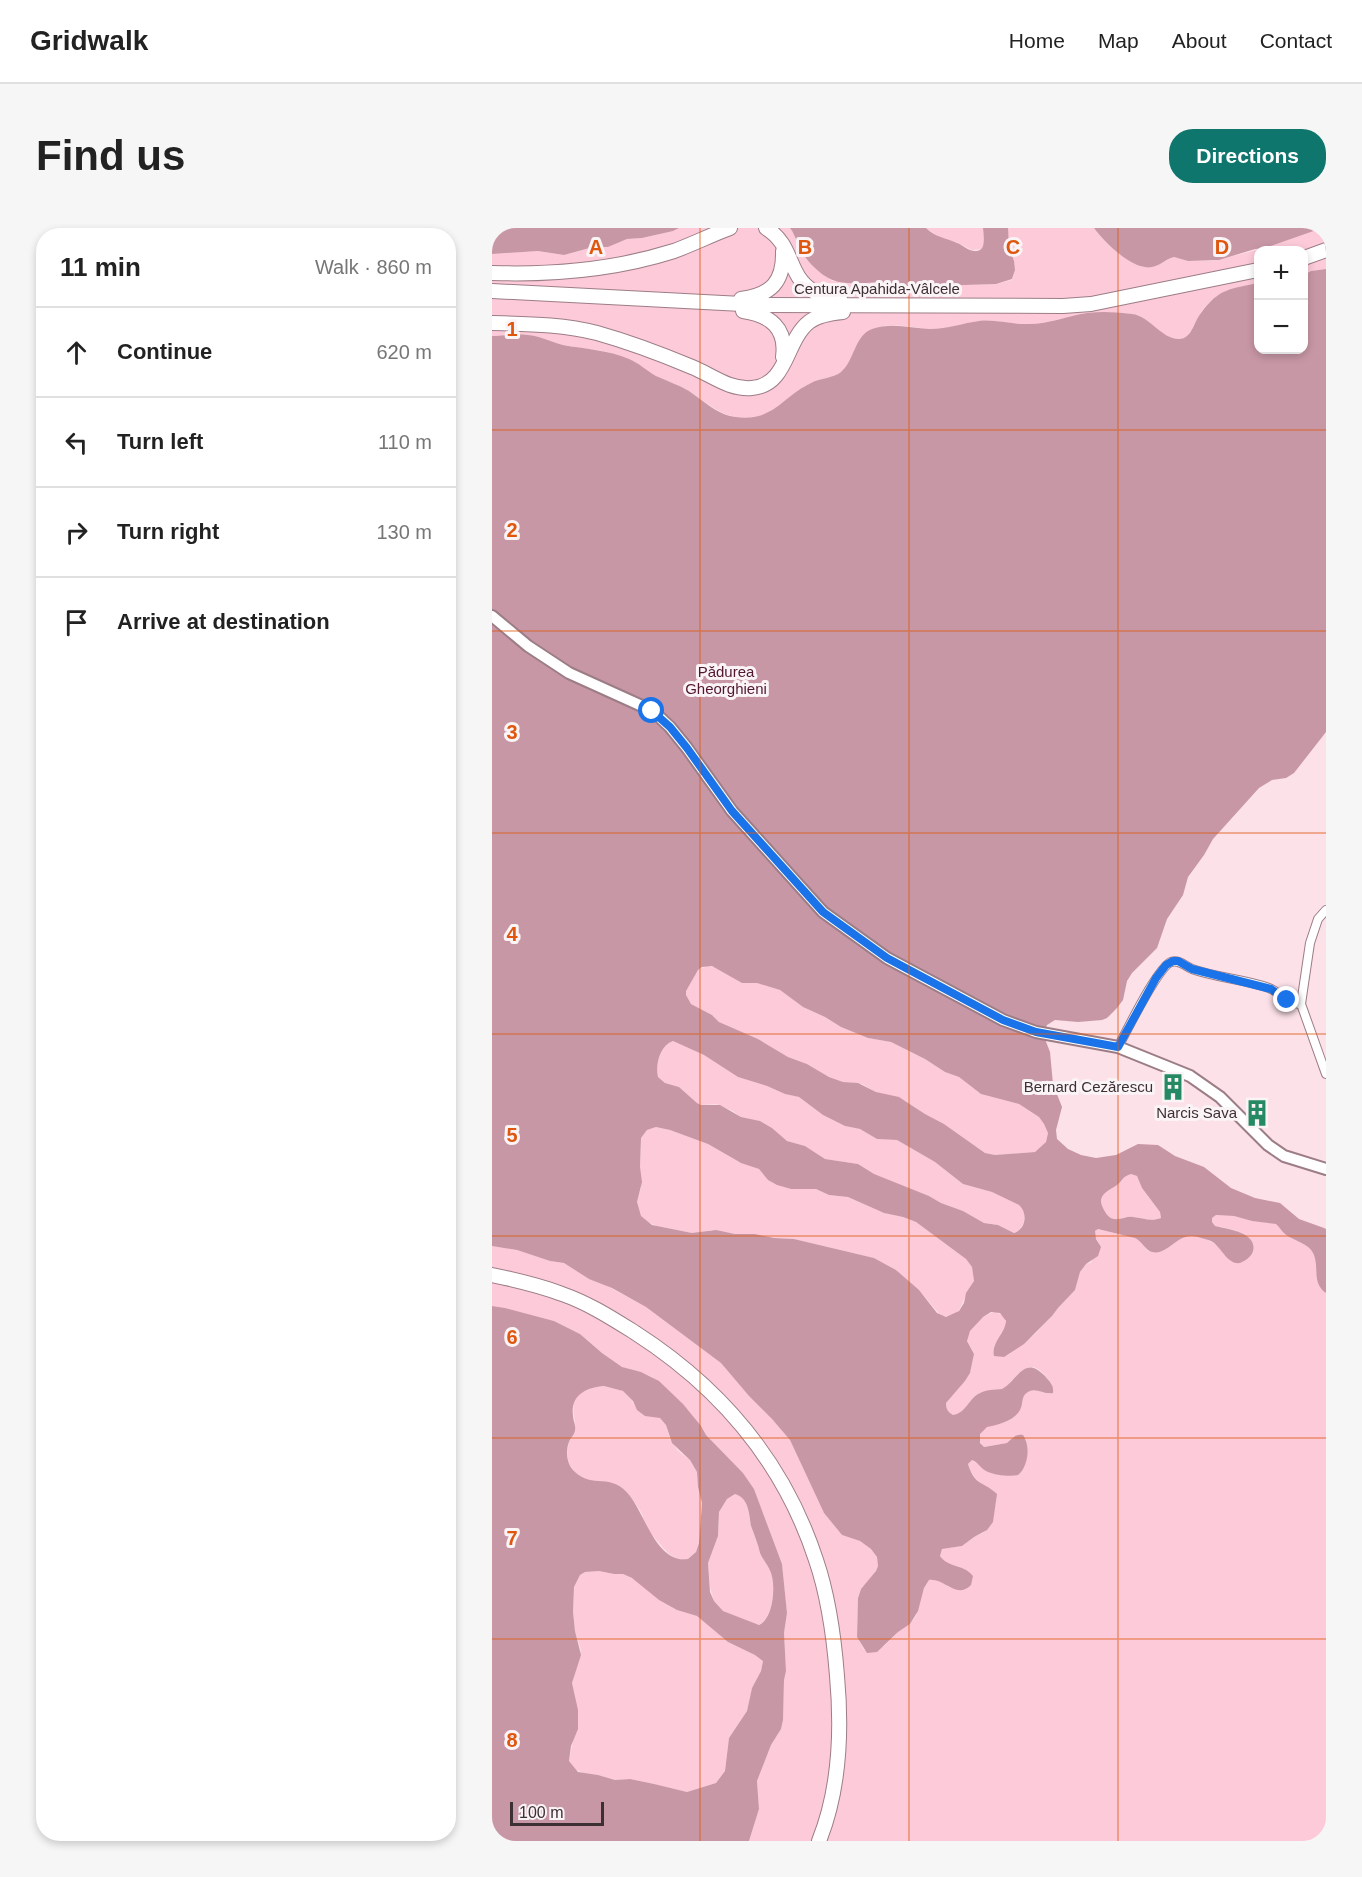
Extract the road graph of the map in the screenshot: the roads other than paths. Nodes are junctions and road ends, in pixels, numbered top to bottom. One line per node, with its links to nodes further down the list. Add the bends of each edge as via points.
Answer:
1 (730, 228): 7 (highway, via 675,250 619,266 558,273)
2 (766, 228): 3 (highway)
3 (782, 241): 9 (highway, via 782,272 762,294 742,299); 10 (highway, via 798,277 820,295)
4 (1326, 250): 5 (highway)
5 (1308, 257)
6 (1254, 271): 10 (highway, Centura Apahida-Vâlcele, via 1091,304)
7 (492, 273)
8 (492, 291): 9 (highway, Centura Apahida-Vâlcele)
9 (634, 298): 10 (highway, Centura Apahida-Vâlcele, via 761,305); 12 (highway, via 651,303 730,308 766,318 776,325 783,338)
10 (926, 305): 12 (highway, via 832,313 811,320 791,345)
11 (492, 322): 12 (highway, via 595,333 662,355 736,387 769,384)
12 (781, 371)
13 (492, 616): 16 (main road, via 528,646 569,672 652,711 687,748 732,811 823,912 887,958 1003,1020 1036,1032)
14 (1326, 910): 15 (street, via 1318,919 1310,943)
15 (1301, 1004): 16 (street, via 1296,1005 1271,989 1173,961 1156,978); 17 (street)
16 (1118, 1047): 18 (main road, via 1190,1076 1220,1097 1284,1156)
17 (1326, 1074)
18 (1326, 1169)
19 (492, 1275): 20 (highway, via 562,1293 599,1310 662,1350 707,1388 745,1428 781,1481 816,1560 835,1644 838,1755 834,1791)
20 (819, 1841)

